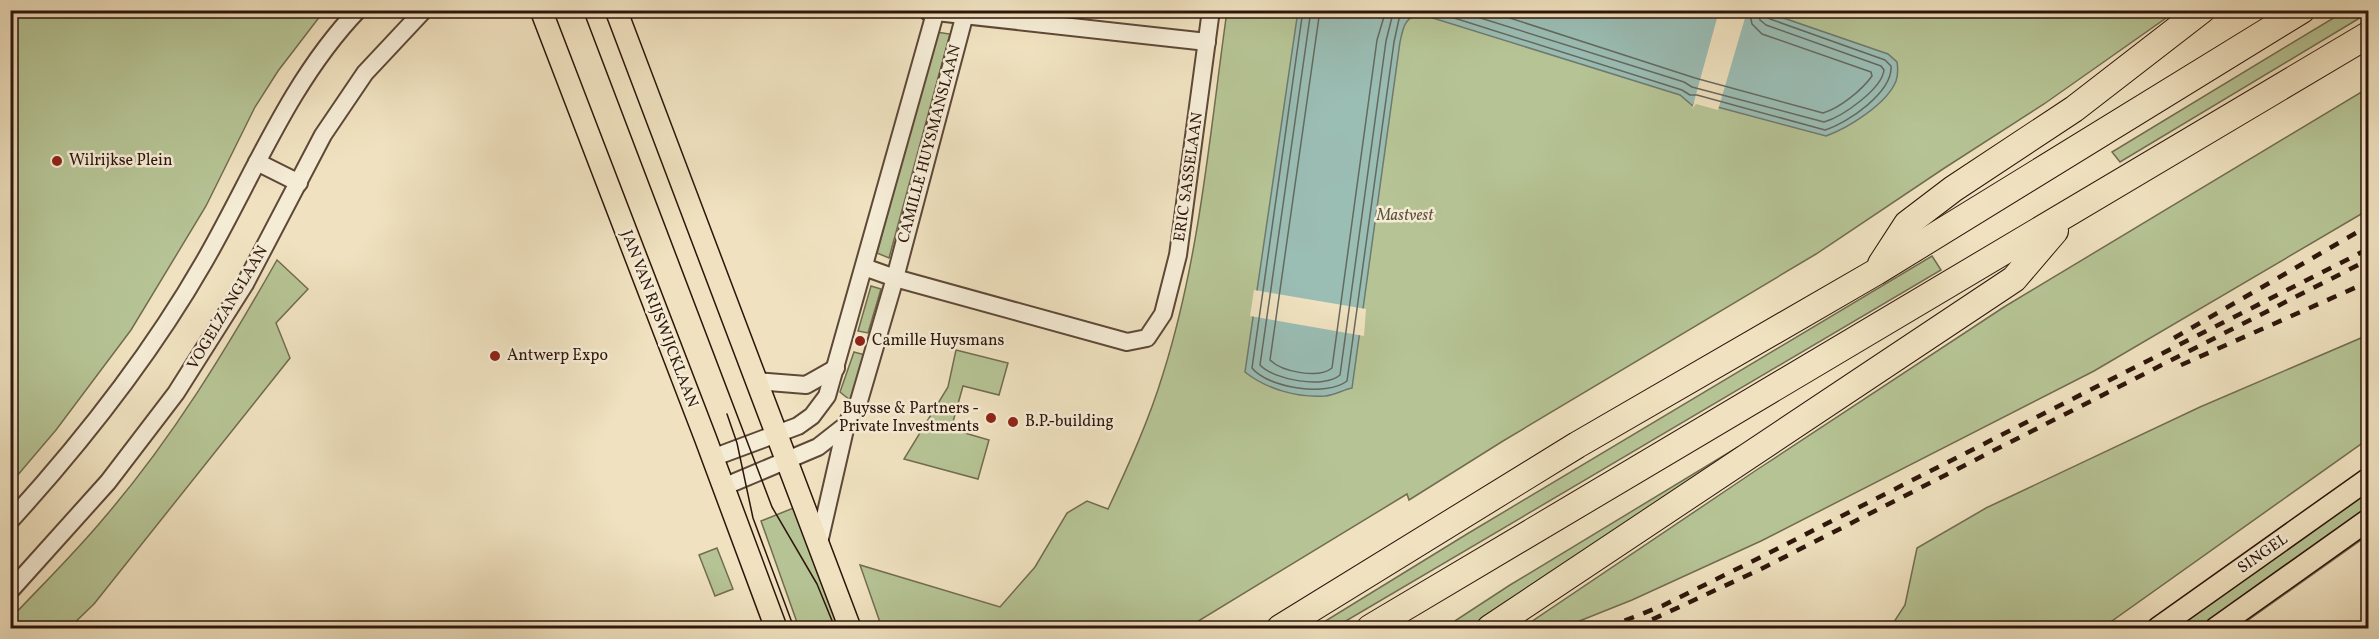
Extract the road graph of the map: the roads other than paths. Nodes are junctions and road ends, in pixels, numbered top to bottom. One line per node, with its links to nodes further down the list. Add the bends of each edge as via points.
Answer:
1 (358, 10): 12 (street, via 311,69)
2 (424, 10): 13 (street, VOGELZANGLAAN, via 382,52 354,89 323,135)
3 (541, 10): 22 (main road, JAN VAN RIJSWIJCKLAAN)
4 (1211, 10): 11 (street, ERIC SASSELAAN)
5 (2202, 10): 16 (highway, via 2074,109 1907,224)
6 (2302, 10): 16 (highway)
7 (932, 11): 8 (street); 15 (street, CAMILLE HUYSMANSLAAN)
8 (965, 13): 11 (street); 17 (street, CAMILLE HUYSMANSLAAN)
9 (622, 15): 19 (main road)
10 (2368, 35): 14 (highway)
11 (1207, 42): 17 (street, ERIC SASSELAAN, via 1178,255 1163,314 1147,338 1127,342)
12 (257, 162): 13 (street); 27 (street, via 204,263 149,350 74,449)
13 (299, 183): 29 (street, VOGELZANGLAAN, via 245,284 176,393 108,482)
14 (2067, 217): 33 (highway); 34 (highway, via 2014,279)
15 (864, 267): 17 (street); 18 (street, CAMILLE HUYSMANSLAAN)
16 (1876, 272): 32 (highway, via 1576,445)
17 (895, 278): 20 (street, CAMILLE HUYSMANSLAAN, via 859,400)
18 (836, 368): 19 (street, via 806,385); 21 (street, CAMILLE HUYSMANSLAAN, via 827,396 812,416)
19 (756, 381): 21 (main road)
20 (846, 425): 23 (street, CAMILLE HUYSMANSLAAN, via 818,447); 28 (street, CAMILLE HUYSMANSLAAN)
21 (776, 435): 22 (street, CAMILLE HUYSMANSLAAN); 23 (main road)
22 (712, 458): 25 (main road, JAN VAN RIJSWIJCKLAAN)
23 (786, 461): 25 (street, CAMILLE HUYSMANSLAAN); 28 (main road)
24 (2368, 479): 35 (main road, SINGEL)
25 (723, 487): 30 (main road, JAN VAN RIJSWIJCKLAAN)
26 (2368, 520): 36 (main road, SINGEL)
27 (10, 521)
28 (818, 547): 31 (main road)
29 (10, 591)
30 (776, 628)
31 (850, 628)
32 (1281, 628)
33 (1370, 628)
34 (1490, 628)
35 (2158, 628)
36 (2216, 628)

